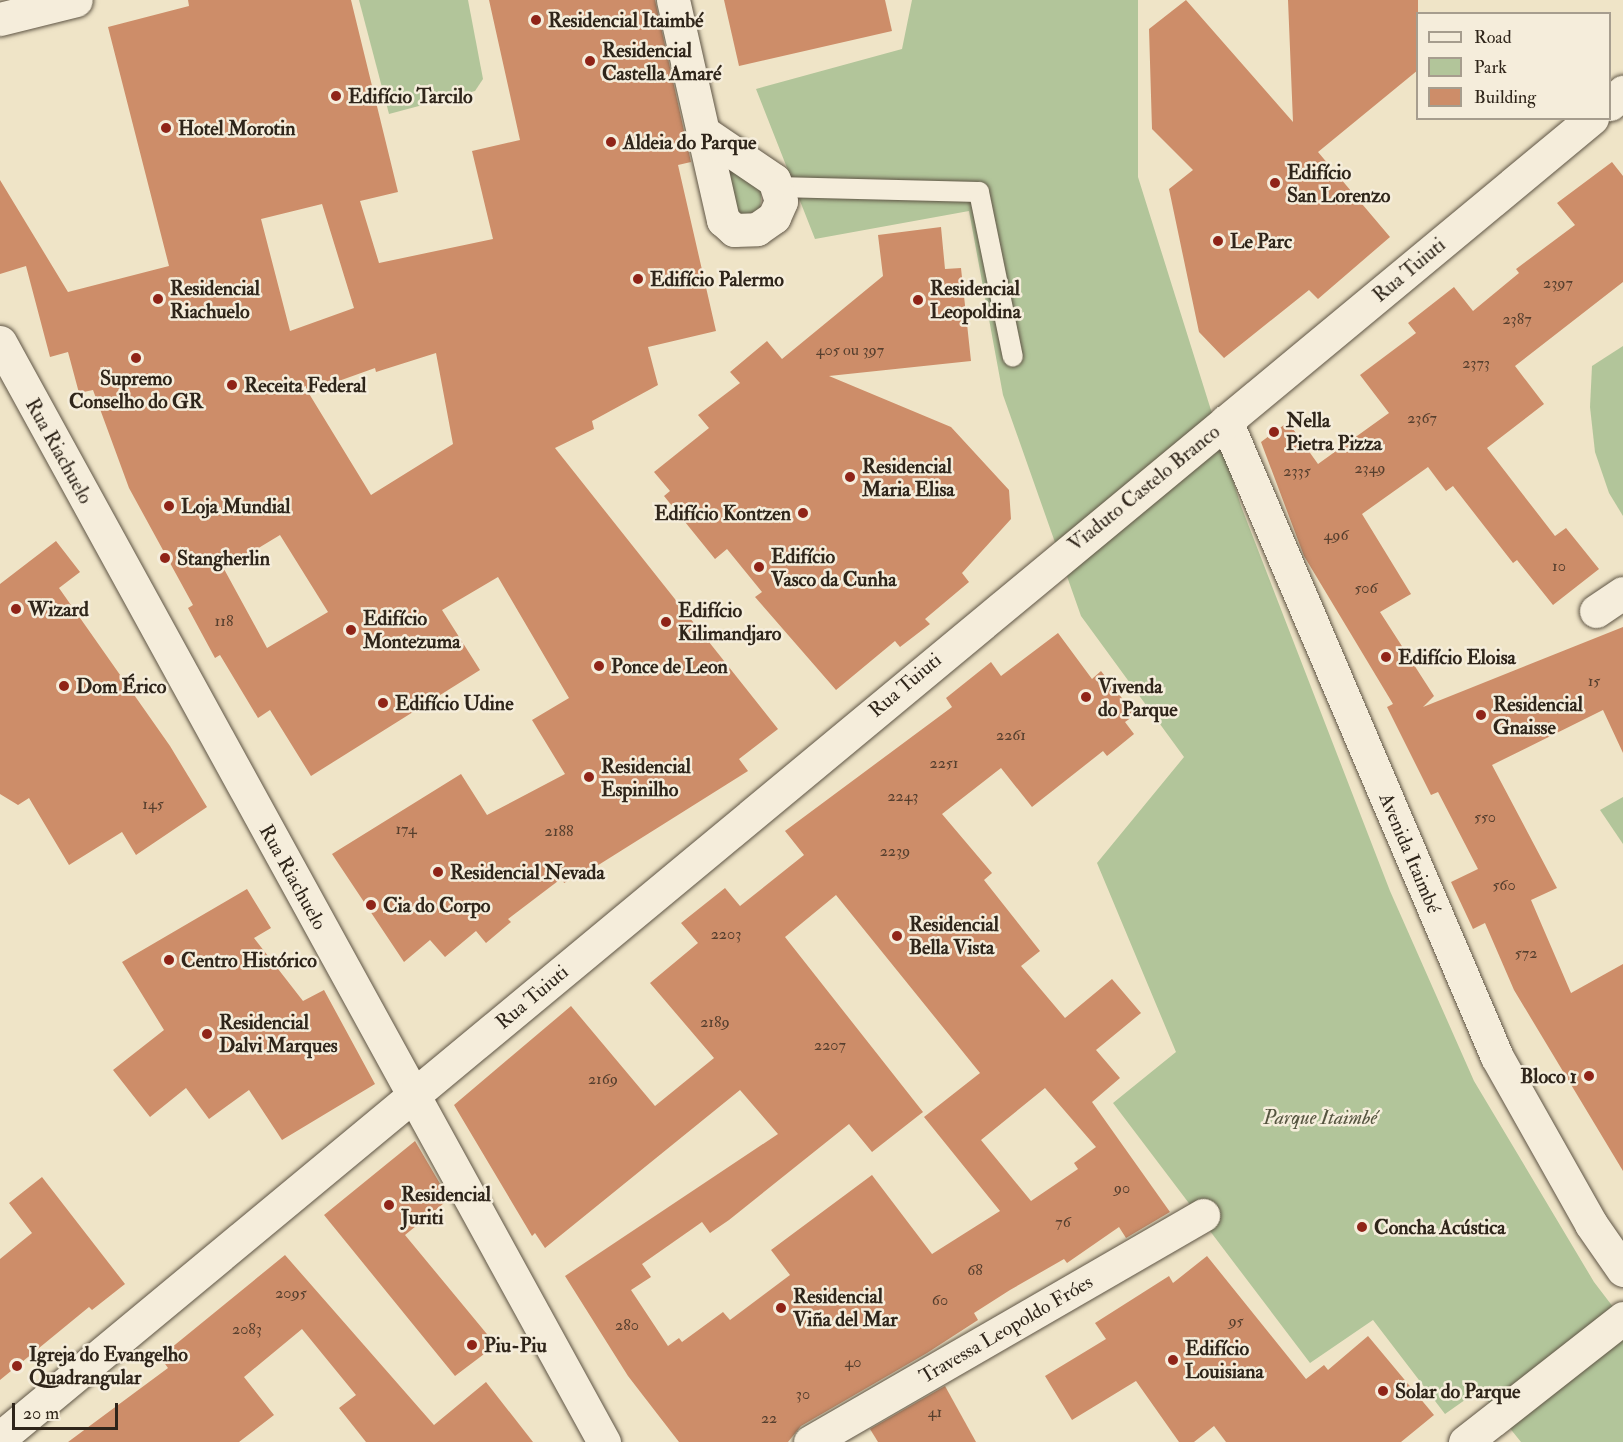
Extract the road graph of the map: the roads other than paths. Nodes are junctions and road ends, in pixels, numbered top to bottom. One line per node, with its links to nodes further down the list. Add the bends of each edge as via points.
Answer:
1 (76, 0): 3 (street)
2 (673, 0): 7 (street)
3 (0, 19)
4 (1623, 93): 5 (street)
5 (1611, 103)
6 (1590, 120): 11 (street, Rua Tuiuti)
7 (703, 132): 8 (street, via 752,161); 8 (street, via 723,220 734,230 757,229 774,217 781,201)
8 (777, 188): 10 (lane, via 978,186)
9 (0, 342): 15 (street, Rua Riachuelo)
10 (1013, 357)
11 (1226, 421): 12 (street, Viaduto Castelo Branco); 17 (street, Avenida Itaimbé, via 1497,1057 1591,1224)
12 (1062, 554): 15 (street, Rua Tuiuti)
13 (1623, 593): 14 (street)
14 (1596, 611)
15 (413, 1095): 19 (street, Rua Tuiuti); 21 (street, Rua Riachuelo)
16 (1203, 1215): 22 (street, Travessa Leopoldo Fróes)
17 (1623, 1270)
18 (1623, 1318): 20 (street)
19 (0, 1438)
20 (1477, 1438)
21 (604, 1442)
22 (810, 1442)

